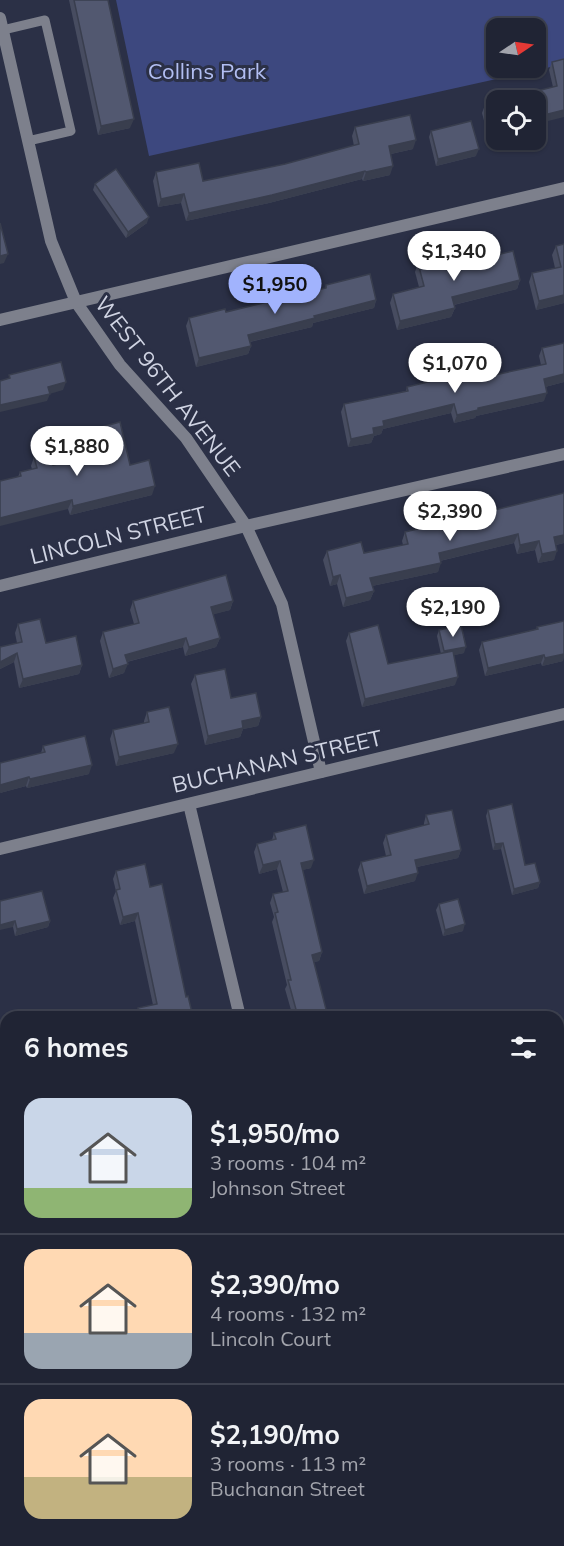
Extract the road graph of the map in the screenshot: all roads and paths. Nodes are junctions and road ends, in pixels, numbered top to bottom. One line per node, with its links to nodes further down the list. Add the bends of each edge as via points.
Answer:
1 (1, 24): 2 (street, WEST 96TH AVENUE); 3 (lane, via 45,20 71,131)
2 (3, 47): 3 (street, WEST 96TH AVENUE)
3 (28, 141): 5 (street, WEST 96TH AVENUE, via 51,241)
4 (564, 188): 5 (street)
5 (76, 302): 6 (street); 8 (street, WEST 96TH AVENUE, via 120,365 186,438)
6 (0, 320)
7 (564, 454): 8 (street, LINCOLN STREET)
8 (246, 526): 9 (street, LINCOLN STREET); 11 (street, WEST 96TH AVENUE, via 282,604)
9 (0, 586)
10 (564, 714): 11 (street, BUCHANAN STREET)
11 (321, 772): 12 (street, BUCHANAN STREET)
12 (189, 804): 13 (street, BUCHANAN STREET); 14 (street)
13 (0, 849)
14 (239, 1011)

